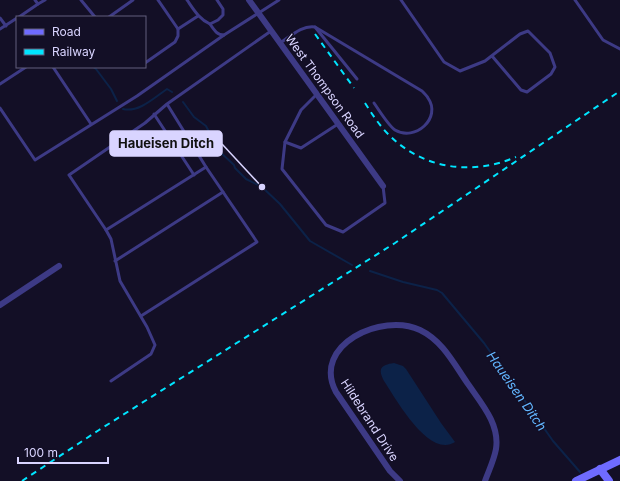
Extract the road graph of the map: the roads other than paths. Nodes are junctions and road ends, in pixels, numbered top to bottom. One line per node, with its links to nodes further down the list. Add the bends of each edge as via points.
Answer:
1 (35, 0): 12 (lane)
2 (45, 0): 12 (lane)
3 (81, 0): 15 (lane)
4 (133, 0): 16 (lane)
5 (158, 0): 24 (lane)
6 (187, 0): 17 (lane)
7 (217, 0): 20 (lane, via 224,15)
8 (249, 0): 13 (street, West Thompson Road)
9 (279, 0): 13 (lane)
10 (401, 0): 29 (lane, via 444,62 460,71)
11 (575, 0): 28 (lane, via 603,40)
12 (38, 4): 14 (lane)
13 (258, 13): 25 (street, West Thompson Road); 26 (lane)
14 (21, 16)
15 (94, 16)
16 (110, 16)
17 (198, 16): 20 (lane); 24 (lane)
18 (0, 18): 21 (lane)
19 (16, 19): 21 (lane)
20 (210, 24): 26 (lane, via 219,35)
21 (6, 26): 23 (lane)
22 (315, 27): 27 (lane, via 308,26); 33 (lane); 36 (lane, via 422,91 429,99 432,109 425,126 409,134 394,129)
23 (0, 29)
24 (178, 29): 30 (lane, via 175,42)
25 (271, 31): 27 (street, West Thompson Road); 37 (lane)
26 (224, 35): 40 (lane, via 138,96)
27 (280, 43): 35 (street, West Thompson Road)
28 (620, 49)
29 (492, 56): 29 (lane, via 520,34 528,31 550,53 555,67 551,74 527,92 521,90)
30 (146, 62)
31 (24, 68): 34 (lane)
32 (53, 68): 40 (lane)
33 (357, 79)
34 (0, 84)
35 (317, 94): 41 (street, West Thompson Road); 42 (lane, via 301,110)
36 (374, 103)
37 (167, 104): 39 (lane); 43 (lane)
38 (0, 108): 40 (lane, via 35,160)
39 (154, 114): 44 (lane); 47 (lane, via 69,175)
40 (91, 124)
41 (338, 124): 42 (lane, via 301,148); 45 (street, West Thompson Road)
42 (285, 142): 45 (lane, via 282,169 326,225 344,232 385,203)
43 (206, 167): 44 (lane); 46 (lane)
44 (194, 175): 47 (lane)
45 (383, 186)
46 (223, 192): 48 (lane); 51 (lane, via 257,242)
47 (106, 230): 48 (lane)
48 (116, 260): 51 (lane, via 120,281)
49 (59, 266): 50 (street)
50 (0, 305)
51 (141, 316): 52 (lane, via 154,345 151,354)
52 (111, 381)
53 (620, 460): 54 (main road)
54 (600, 469): 57 (main road); 58 (main road)
55 (400, 481): 56 (street, Hildebrand Drive, via 390,471 336,392 331,368 335,355 344,344 376,327 394,324 407,325 419,330 445,350 486,411 496,436 496,448)
56 (485, 481)
57 (576, 481)
58 (609, 481)

